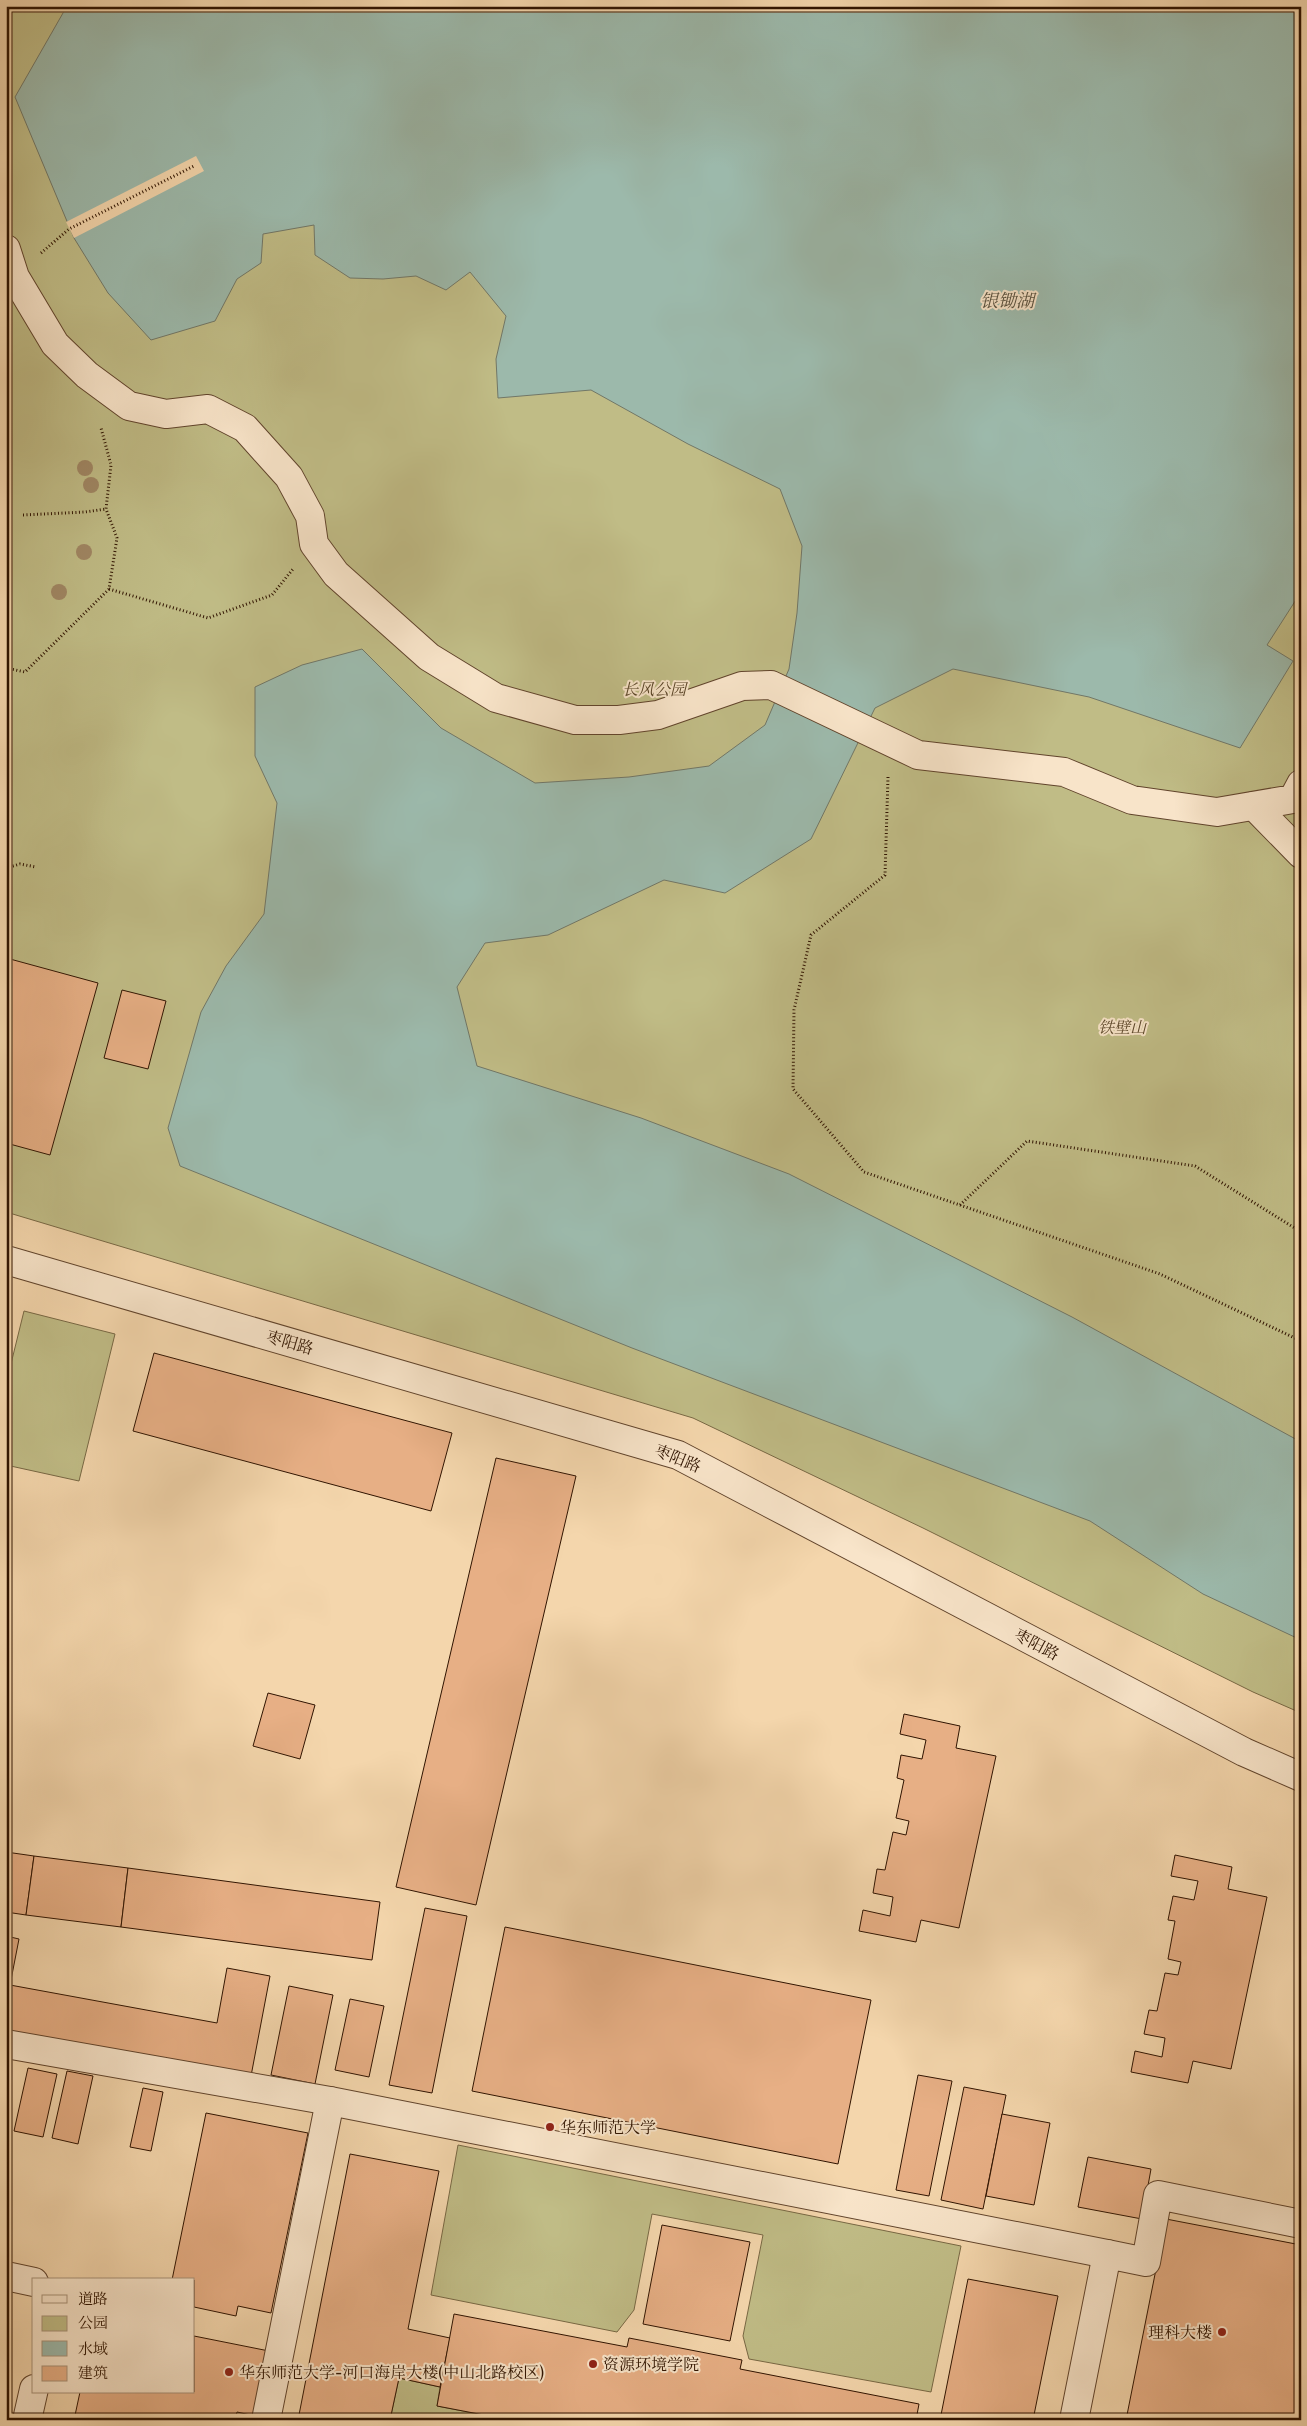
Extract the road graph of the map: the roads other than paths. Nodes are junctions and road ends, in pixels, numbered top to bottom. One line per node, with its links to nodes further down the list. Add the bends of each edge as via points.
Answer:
1 (6, 249): 3 (street, via 15,277 56,344 87,374 129,406 166,414 208,409 245,428 289,477 310,516 314,544 336,574 429,657 496,698 574,720 619,720 658,715 742,686 771,685 918,755 1064,772 1132,800 1216,812)
2 (1301, 784): 3 (street, via 1292,799)
3 (1254, 806): 4 (street)
4 (1301, 854)
5 (6, 1260): 6 (street, 枣阳路, via 678,1455 1244,1752)
6 (1301, 1776)
7 (6, 2044): 8 (street)
8 (330, 2101): 10 (street); 15 (street)
9 (1301, 2224): 10 (street, via 1158,2195 1146,2262)
10 (1107, 2254): 16 (street)
11 (6, 2276): 12 (street)
12 (32, 2282)
13 (33, 2394): 14 (street)
14 (27, 2420)
15 (266, 2420)
16 (1074, 2420)

